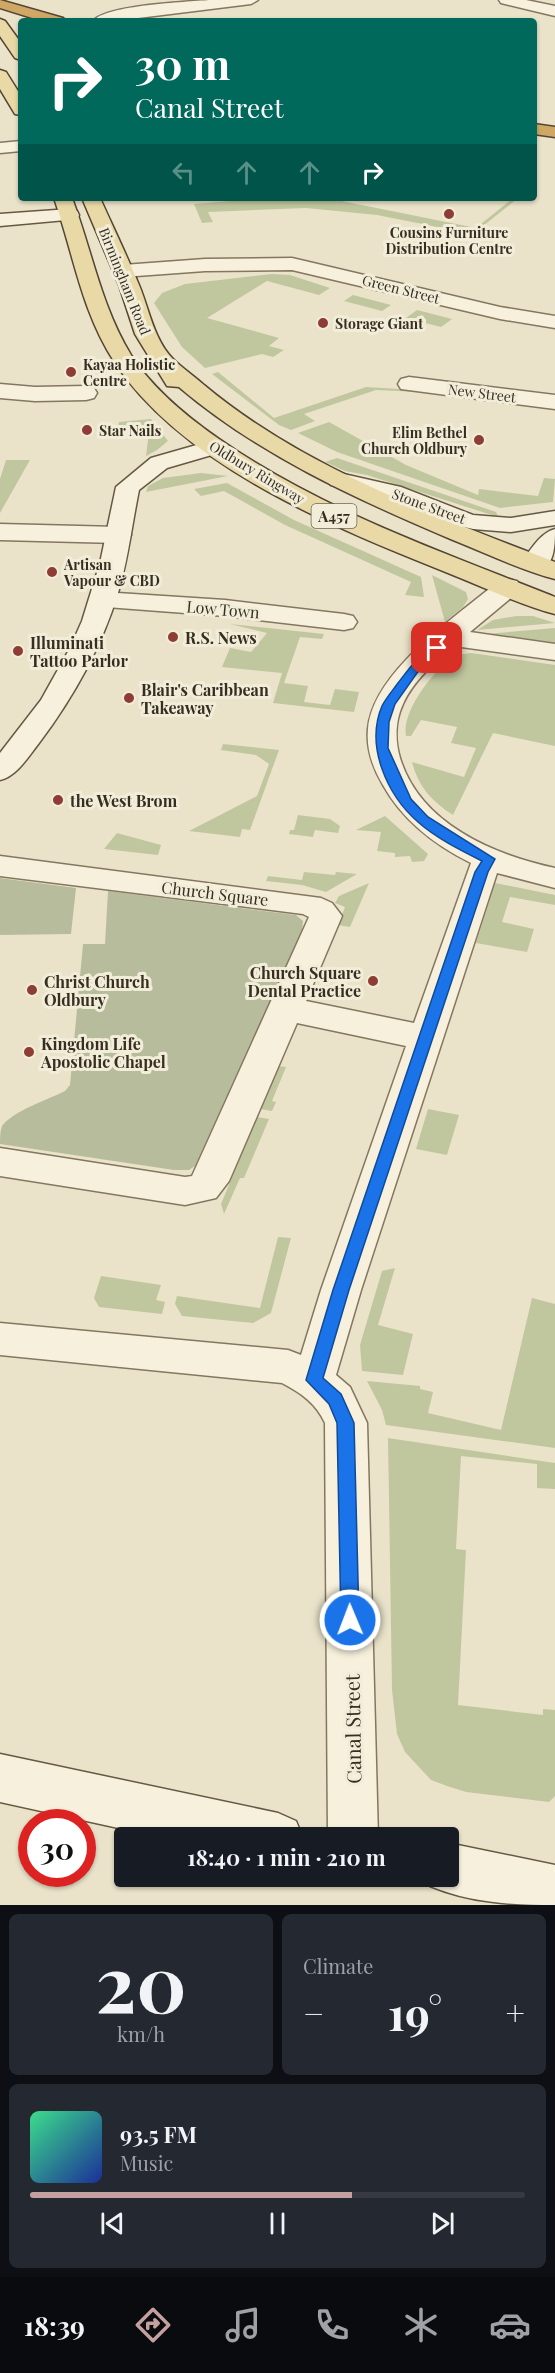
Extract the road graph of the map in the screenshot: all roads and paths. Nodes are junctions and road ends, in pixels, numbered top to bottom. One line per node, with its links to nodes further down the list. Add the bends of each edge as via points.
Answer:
1 (251, 0): 6 (street)
2 (506, 0): 4 (street)
3 (0, 3): 5 (highway)
4 (555, 11)
5 (48, 18)
6 (108, 18)
7 (7, 27): 8 (main road)
8 (18, 49)
9 (18, 61): 10 (main road)
10 (0, 63)
11 (0, 75): 12 (main road)
12 (18, 105)
13 (537, 114): 14 (highway)
14 (555, 117)
15 (537, 129): 16 (highway)
16 (555, 132)
17 (18, 147): 18 (street)
18 (0, 148)
19 (92, 201): 22 (main road, Birmingham Road / A457)
20 (70, 204): 21 (street); 22 (main road); 23 (main road, Birmingham Road / A457)
21 (0, 220)
22 (106, 232): 24 (main road, Birmingham Road / A457)
23 (84, 270): 24 (main road, via 99,282); 27 (main road, Birmingham Road / A457, via 125,363)
24 (120, 280): 25 (street, Green Street, via 247,264 292,264 500,314); 26 (main road, Birmingham Road / A457); 27 (main road, via 105,291)
25 (555, 322)
26 (163, 362): 32 (main road, via 183,389 226,428 229,438); 33 (main road, Oldbury Ringway / A457, via 243,426)
27 (141, 382): 32 (main road, Oldbury Ringway / A457, via 172,415)
28 (409, 384): 31 (street, New Street)
29 (0, 391): 30 (street)
30 (86, 393)
31 (555, 402)
32 (214, 447): 33 (main road, via 274,450); 37 (street, via 159,464 134,481 128,487); 40 (main road, Oldbury Ringway / A457, via 329,514)
33 (294, 456): 34 (main road, Oldbury Ringway / A457)
34 (339, 480): 35 (street, Stone Street, via 392,492 473,522 511,525); 39 (main road, Oldbury Ringway / A457)
35 (555, 518)
36 (0, 532): 37 (street)
37 (118, 535): 41 (street)
38 (555, 537): 39 (street)
39 (549, 576): 40 (main road)
40 (508, 586): 42 (main road, Oldbury Ringway / A457); 44 (street)
41 (102, 600): 43 (street, Low Town, via 225,608); 46 (street, via 85,647 61,693)
42 (555, 606)
43 (344, 622)
44 (450, 637): 45 (street); 47 (street, via 413,670 389,704 383,722 382,748 406,801 423,820)
45 (555, 652)
46 (0, 771)
47 (489, 859): 49 (street); 51 (street)
48 (0, 866): 50 (street, Church Square, via 310,905 321,910 325,922)
49 (555, 878)
50 (287, 1009): 51 (street); 52 (street, Church Square, via 210,1181 203,1188 185,1191)
51 (427, 1038): 54 (street)
52 (0, 1162)
53 (0, 1339): 54 (street, Canal Street, via 288,1367)
54 (314, 1380): 57 (street, Canal Street, via 335,1400 346,1423)
55 (0, 1778): 56 (street)
56 (227, 1827)
57 (353, 1827)
58 (459, 1870): 59 (street)
59 (555, 1890)

